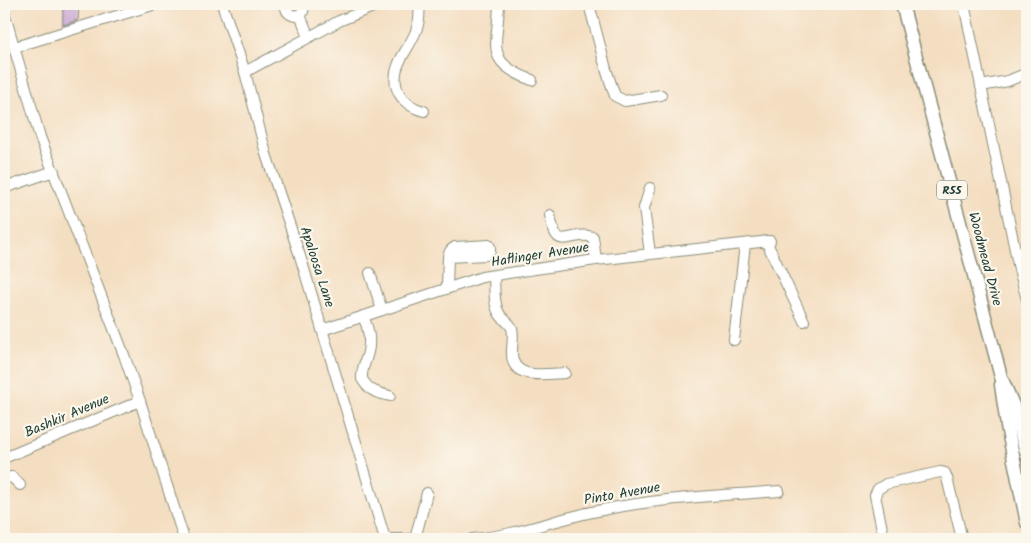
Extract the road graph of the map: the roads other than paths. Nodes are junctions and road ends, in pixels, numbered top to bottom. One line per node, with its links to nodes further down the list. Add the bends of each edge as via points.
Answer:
1 (156, 4): 14 (street)
2 (222, 4): 15 (street, Apaloosa Lane)
3 (286, 4): 12 (street, via 288,13)
4 (304, 4): 12 (street)
5 (379, 4): 13 (street)
6 (419, 4): 20 (street, via 416,30 398,64 396,78 403,100 414,109)
7 (499, 4): 17 (street, via 496,30 499,59 508,69)
8 (589, 4): 19 (street, via 616,96 624,101)
9 (902, 4): 39 (main road, Woodmead Drive / R55)
10 (964, 4): 18 (street)
11 (4, 12): 14 (street)
12 (300, 15): 13 (street)
13 (309, 37): 15 (street)
14 (14, 47): 21 (street, via 40,137)
15 (245, 72): 36 (street, Apaloosa Lane, via 266,154)
16 (1027, 73): 18 (street, via 1008,81)
17 (532, 80)
18 (981, 86): 32 (street)
19 (661, 95)
20 (424, 111)
21 (54, 171): 22 (street); 41 (street)
22 (4, 188)
23 (650, 188): 26 (street, via 644,208)
24 (550, 215): 28 (street, via 558,238 593,237)
25 (745, 244): 26 (street, Haflinger Avenue); 35 (street, Haflinger Avenue, via 768,241); 37 (street)
26 (650, 254): 28 (street, Haflinger Avenue)
27 (448, 257): 31 (street)
28 (596, 260): 30 (street, Haflinger Avenue)
29 (370, 273): 33 (street)
30 (494, 276): 31 (street, Haflinger Avenue); 38 (street, via 498,312 513,331 511,360 514,365 533,375)
31 (447, 288): 33 (street, Haflinger Avenue)
32 (1027, 294)
33 (382, 310): 34 (street, Haflinger Avenue)
34 (363, 316): 36 (street, Haflinger Avenue); 40 (street, via 368,326 369,345 362,379 369,389)
35 (804, 321)
36 (322, 330): 50 (street, Apaloosa Lane)
37 (734, 340)
38 (565, 373)
39 (1001, 377): 42 (main road, Woodmead Drive / R55, via 1013,405); 48 (main road, Woodmead Drive / R55, via 1006,426)
40 (390, 396)
41 (140, 400): 43 (street, Bashkir Avenue); 49 (street)
42 (1027, 455)
43 (4, 458)
44 (4, 478): 45 (street, via 12,477)
45 (20, 485)
46 (779, 491): 52 (street, Pinto Avenue, via 616,507)
47 (427, 493): 51 (street)
48 (1027, 523)
49 (184, 539)
50 (385, 539): 51 (street)
51 (415, 539)
52 (472, 539)
53 (884, 539): 54 (street, via 875,496 878,489 886,484 940,472 947,478)
54 (962, 539)

